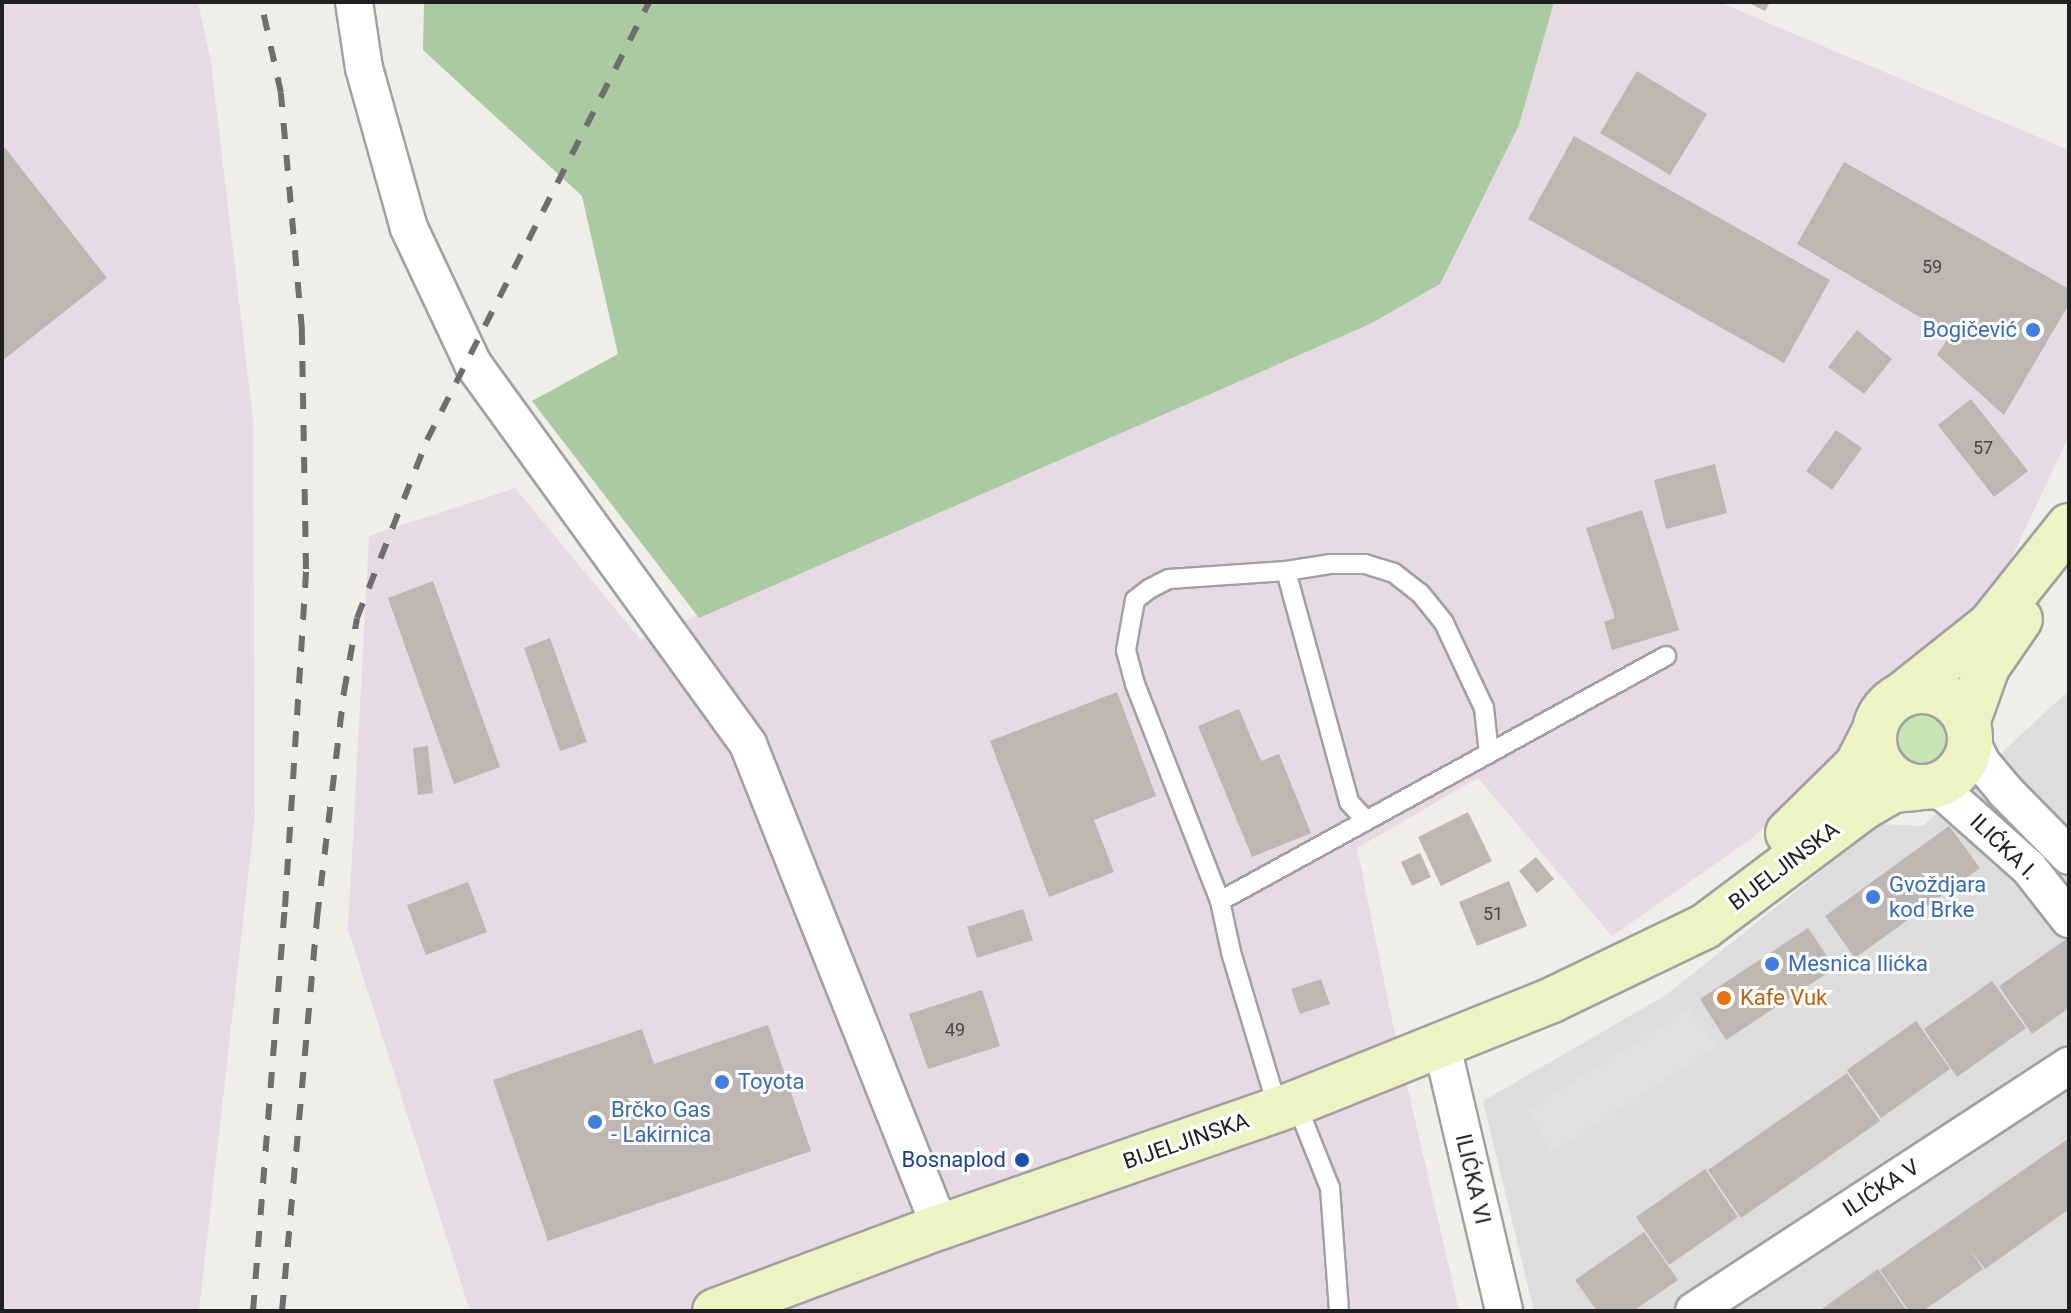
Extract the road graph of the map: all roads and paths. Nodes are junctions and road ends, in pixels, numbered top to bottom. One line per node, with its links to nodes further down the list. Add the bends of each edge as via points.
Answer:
1 (354, 2): 19 (street, via 364,68 409,228 473,364 748,744)
2 (2069, 526): 6 (main road, via 1990,625)
3 (2069, 543): 7 (main road, via 1987,667)
4 (1286, 571): 9 (lane, via 1365,564 1394,573 1420,593 1444,623 1471,674 1484,708); 11 (lane, via 1349,802); 13 (lane, via 1169,579 1135,600 1129,624 1126,650 1135,684)
5 (1666, 656): 9 (lane)
6 (1902, 695): 7 (main road, via 1924,691 1945,697 1955,704); 8 (main road, via 1889,704)
7 (1968, 731): 10 (main road, via 1966,758 1956,774); 12 (street, ILIĆKA I., via 1981,762)
8 (1874, 732): 10 (main road, via 1875,750 1887,773 1901,783); 15 (main road, BIJELJINSKA, via 1857,765 1826,796)
9 (1489, 754): 11 (lane)
10 (1924, 787): 14 (street, ILIĆKA I., via 1947,795 2029,868); 15 (main road, BIJELJINSKA, via 1893,790 1864,807 1704,927)
11 (1365, 819): 13 (lane)
12 (2069, 856)
13 (1220, 901): 18 (lane, via 1231,952)
14 (2069, 919)
15 (1651, 952): 16 (main road, BIJELJINSKA)
16 (1442, 1046): 18 (main road, BIJELJINSKA); 22 (street, ILIĆKA VI)
17 (2069, 1066): 23 (street, ILIĆKA V)
18 (1287, 1106): 19 (main road, BIJELJINSKA); 21 (lane, via 1330,1188)
19 (940, 1227): 20 (main road, BIJELJINSKA)
20 (715, 1311)
21 (1339, 1311)
22 (1504, 1311)
23 (1694, 1311)

